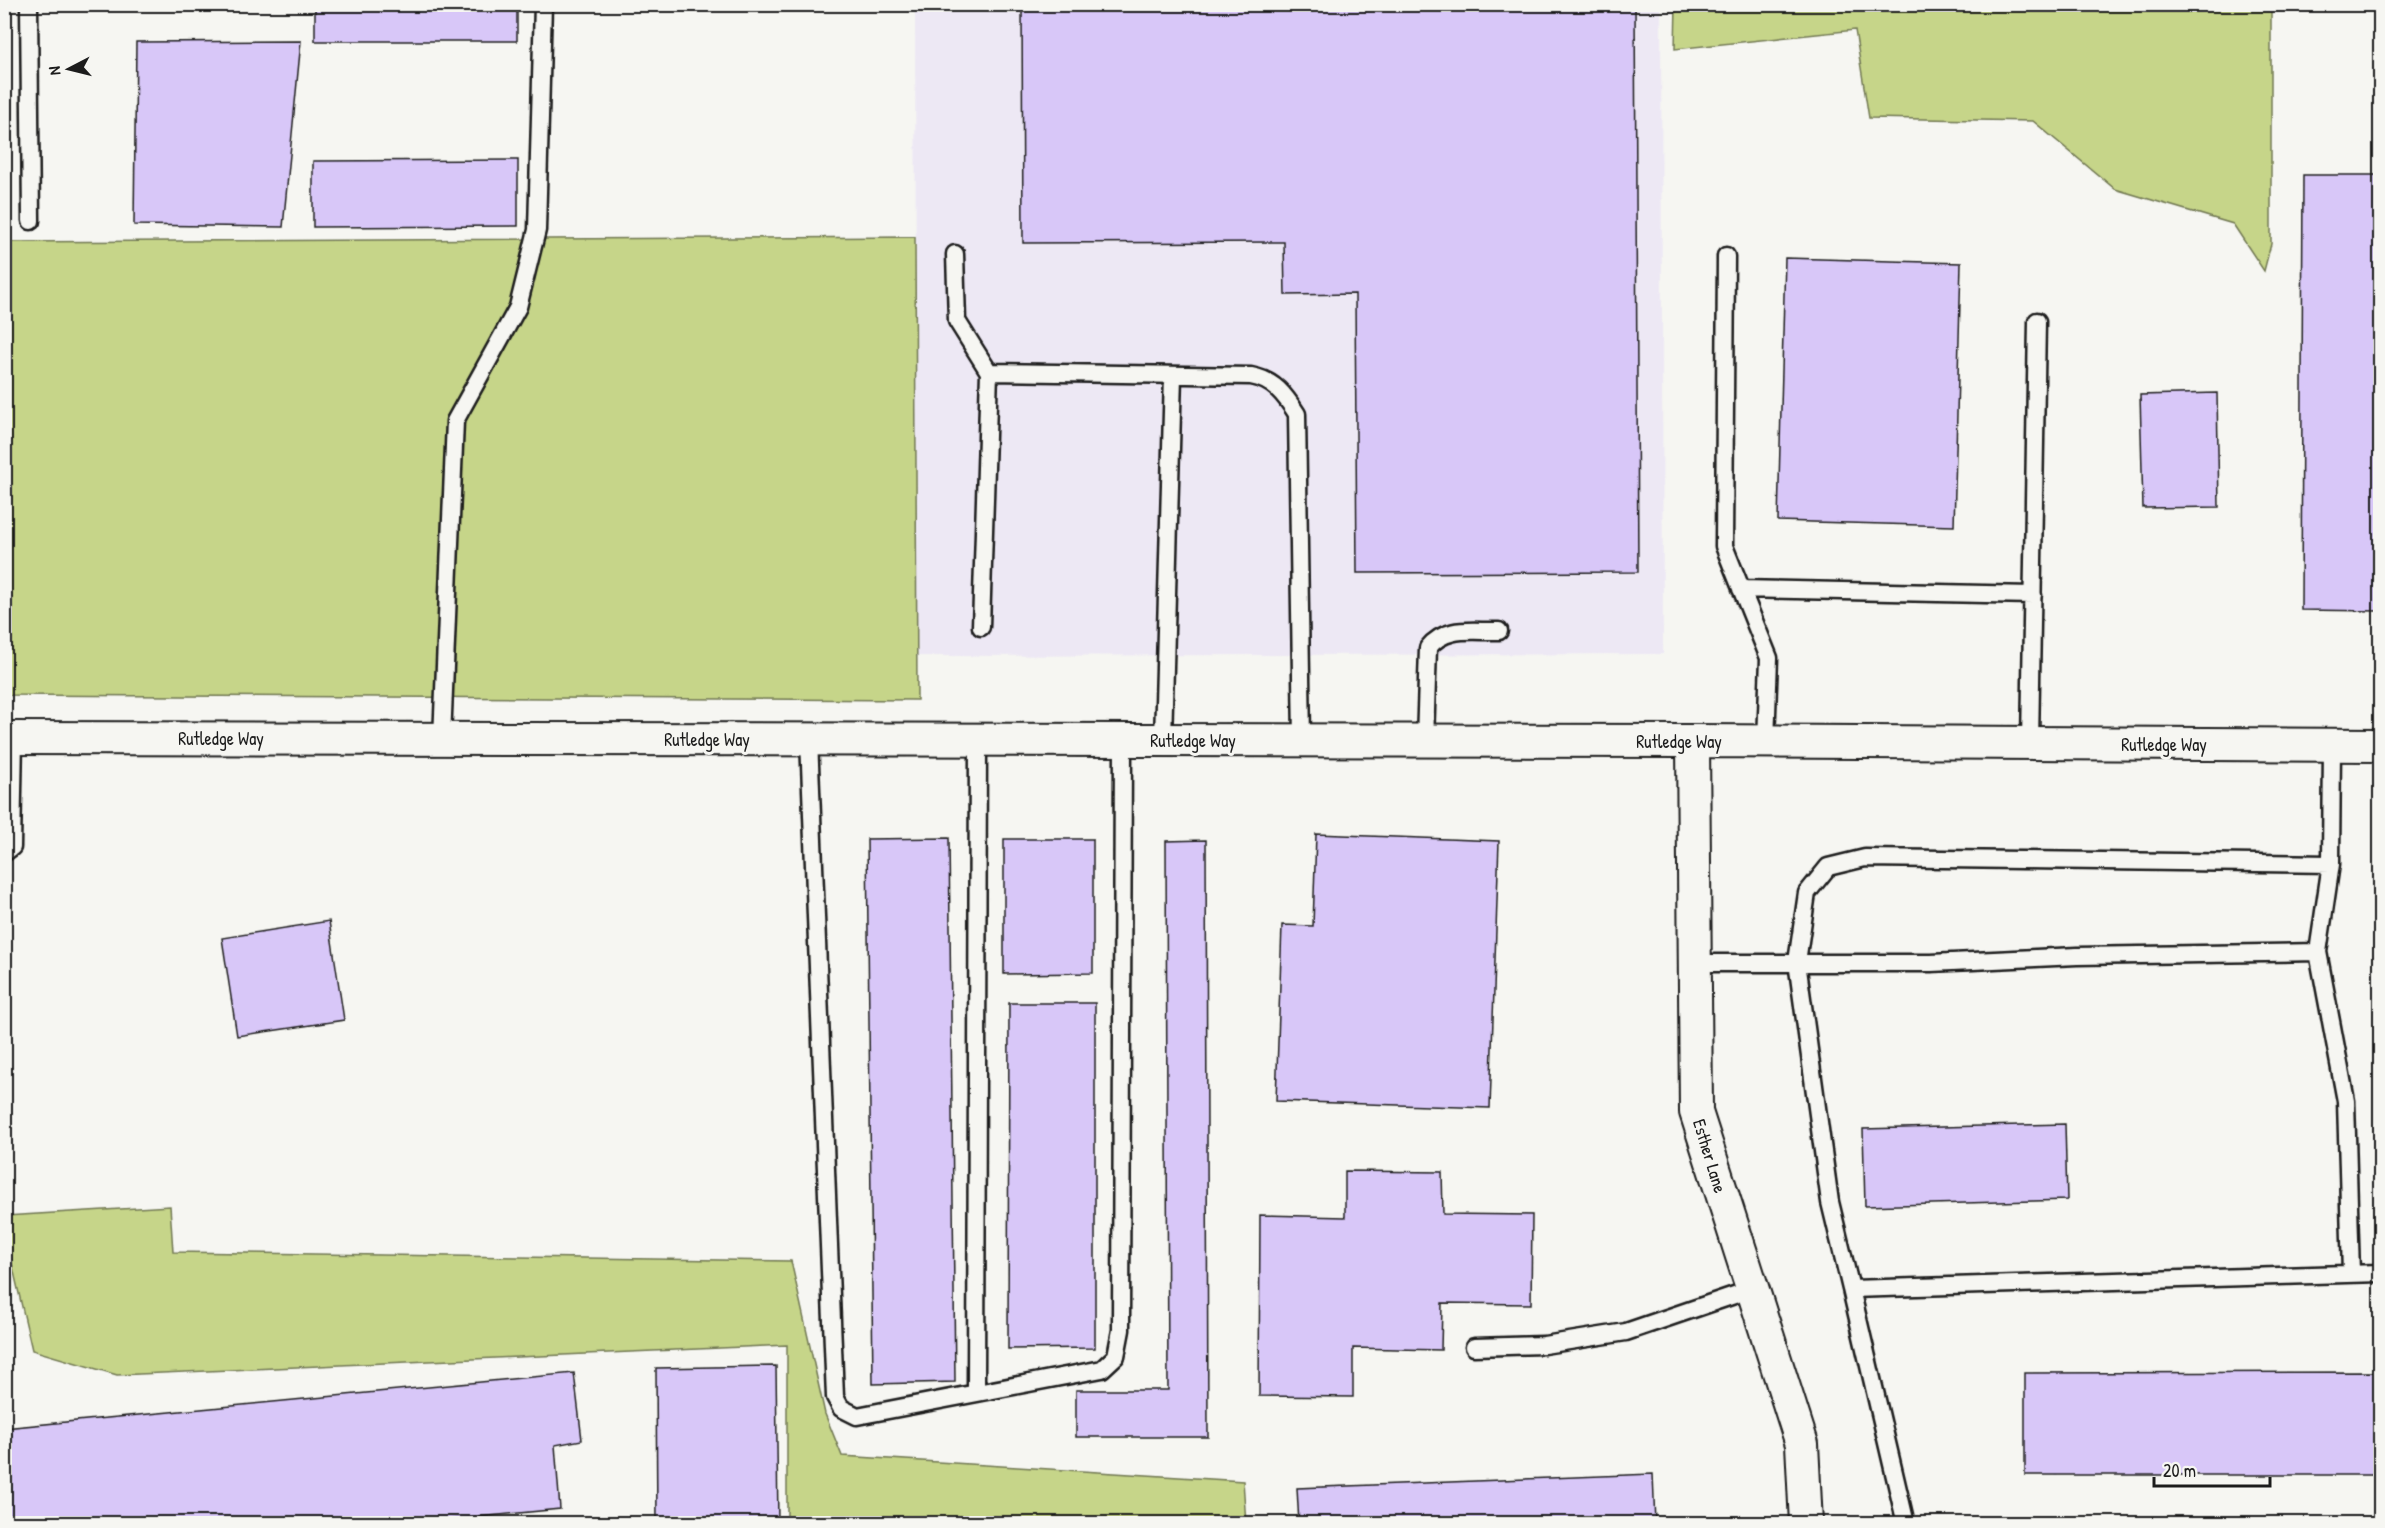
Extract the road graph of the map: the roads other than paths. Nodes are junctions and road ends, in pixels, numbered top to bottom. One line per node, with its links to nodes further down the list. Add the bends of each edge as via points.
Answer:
1 (28, 4): 3 (lane)
2 (543, 4): 14 (lane, via 537,230 518,307 455,421)
3 (31, 221)
4 (955, 254): 7 (lane, via 957,321)
5 (1726, 256): 9 (lane, via 1724,546)
6 (2037, 321): 10 (lane)
7 (989, 372): 8 (lane); 11 (lane)
8 (1173, 375): 18 (lane); 19 (lane, via 1266,379 1285,395 1297,414)
9 (1741, 589): 10 (lane); 22 (lane, via 1768,658)
10 (2033, 595): 23 (lane)
11 (981, 627)
12 (1499, 632): 20 (lane, via 1445,632 1428,648)
13 (9, 738): 14 (street, Rutledge Way); 26 (lane, via 12,847)
14 (442, 739): 15 (street, Rutledge Way)
15 (809, 739): 16 (street, Rutledge Way); 36 (lane, via 835,1397 842,1408 857,1416)
16 (978, 740): 17 (street, Rutledge Way); 36 (lane)
17 (1123, 740): 18 (street, Rutledge Way); 36 (lane, via 1121,1330 1116,1356 1102,1369)
18 (1163, 740): 19 (street, Rutledge Way)
19 (1302, 740): 20 (street, Rutledge Way)
20 (1425, 741): 21 (street, Rutledge Way)
21 (1693, 741): 22 (street, Rutledge Way); 30 (street, Esther Lane)
22 (1766, 742): 23 (street, Rutledge Way)
23 (2030, 743): 24 (street, Rutledge Way)
24 (2332, 745): 25 (street, Rutledge Way); 27 (lane)
25 (2380, 745)
26 (4, 854)
27 (2331, 864): 28 (lane); 29 (lane, via 1865,858 1828,867 1807,893)
28 (2318, 952): 29 (lane, via 1931,963); 32 (lane, via 2346,1101)
29 (1797, 962): 30 (lane); 34 (lane, via 1830,1202)
30 (1695, 963): 33 (street, Esther Lane, via 1696,1112)
31 (2380, 1273): 32 (lane)
32 (2351, 1274): 34 (lane)
33 (1752, 1289): 35 (lane, via 1626,1332 1544,1345); 37 (street, Esther Lane, via 1802,1444)
34 (1851, 1289): 38 (lane)
35 (1474, 1347)
36 (976, 1393)
37 (1806, 1524)
38 (1906, 1524)

